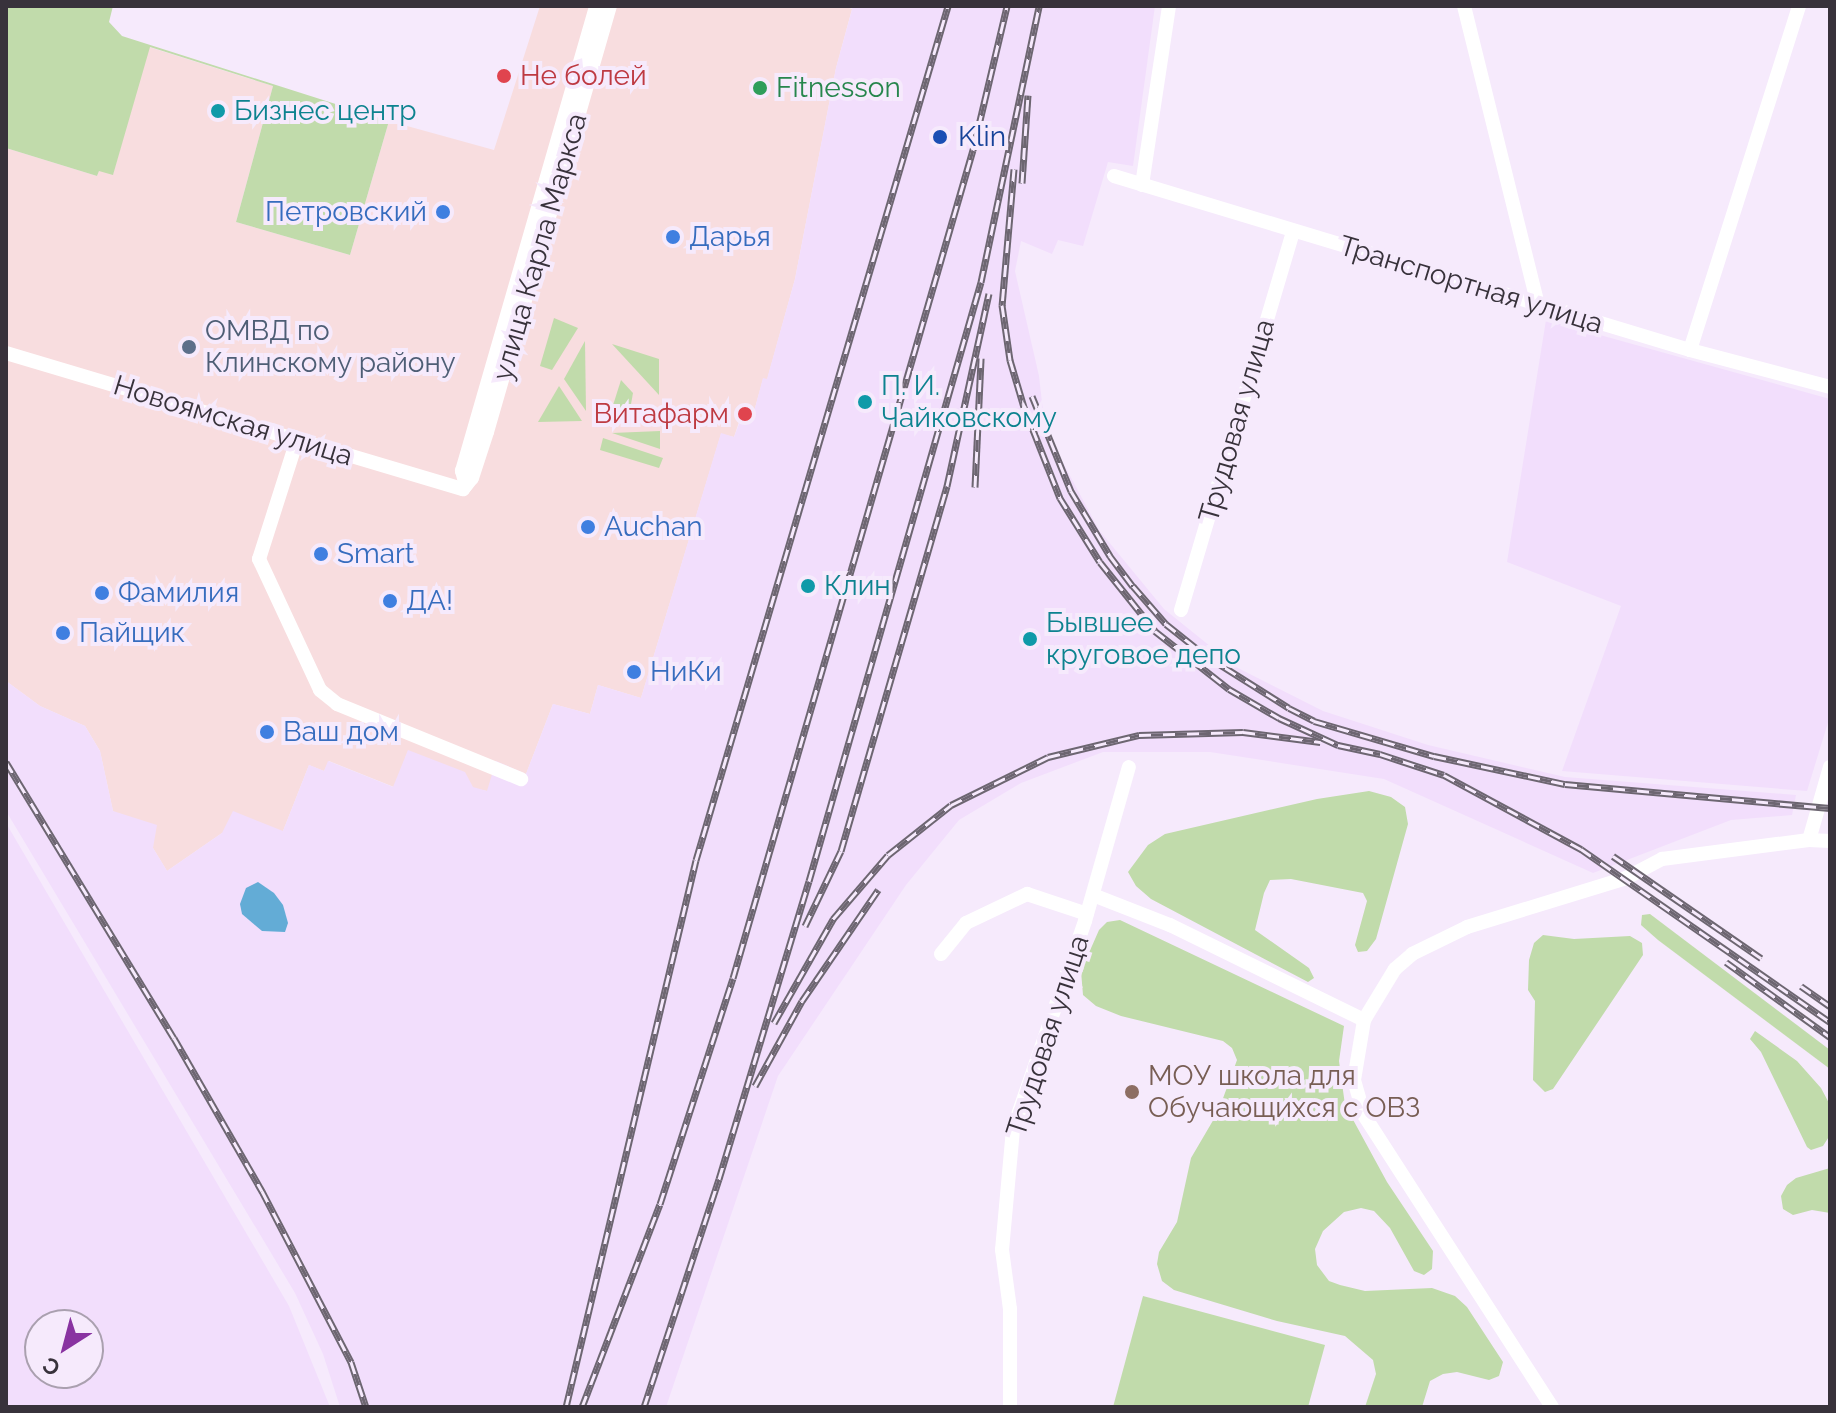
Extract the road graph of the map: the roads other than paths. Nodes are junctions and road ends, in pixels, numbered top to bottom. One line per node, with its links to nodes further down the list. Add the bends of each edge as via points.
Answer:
1 (596, 6): 14 (street, улица Карла Маркса, via 462,471)
2 (610, 6): 14 (street, улица Карла Маркса, via 487,432 472,478)
3 (1169, 6): 7 (street)
4 (1464, 6): 9 (street)
5 (1799, 6): 10 (street)
6 (1114, 176): 7 (street, Транспортная улица)
7 (1142, 185): 8 (street, Транспортная улица)
8 (1293, 232): 9 (street, Транспортная улица); 15 (street, Трудовая улица)
9 (1538, 305): 10 (street, Транспортная улица)
10 (1690, 350): 12 (street, Транспортная улица)
11 (6, 353): 13 (street, Новоямская улица)
12 (1830, 387)
13 (297, 440): 14 (street, Новоямская улица); 18 (street, via 259,559 320,690 337,704)
14 (463, 487)
15 (1181, 610)
16 (1129, 767): 21 (street, Трудовая улица)
17 (1830, 767): 19 (street)
18 (521, 779)
19 (1809, 840): 20 (street); 24 (street, via 1662,859 1611,883 1467,927 1412,954 1379,990)
20 (1830, 841)
21 (1093, 895): 22 (street, Трудовая улица); 24 (street, via 1170,925)
22 (1087, 914): 23 (street, via 1027,894 966,923); 25 (street, Трудовая улица, via 1013,1129 1002,1250 1010,1309)
23 (941, 954)
24 (1364, 1020): 26 (street, via 1354,1080 1364,1115)
25 (1010, 1407)
26 (1552, 1407)

